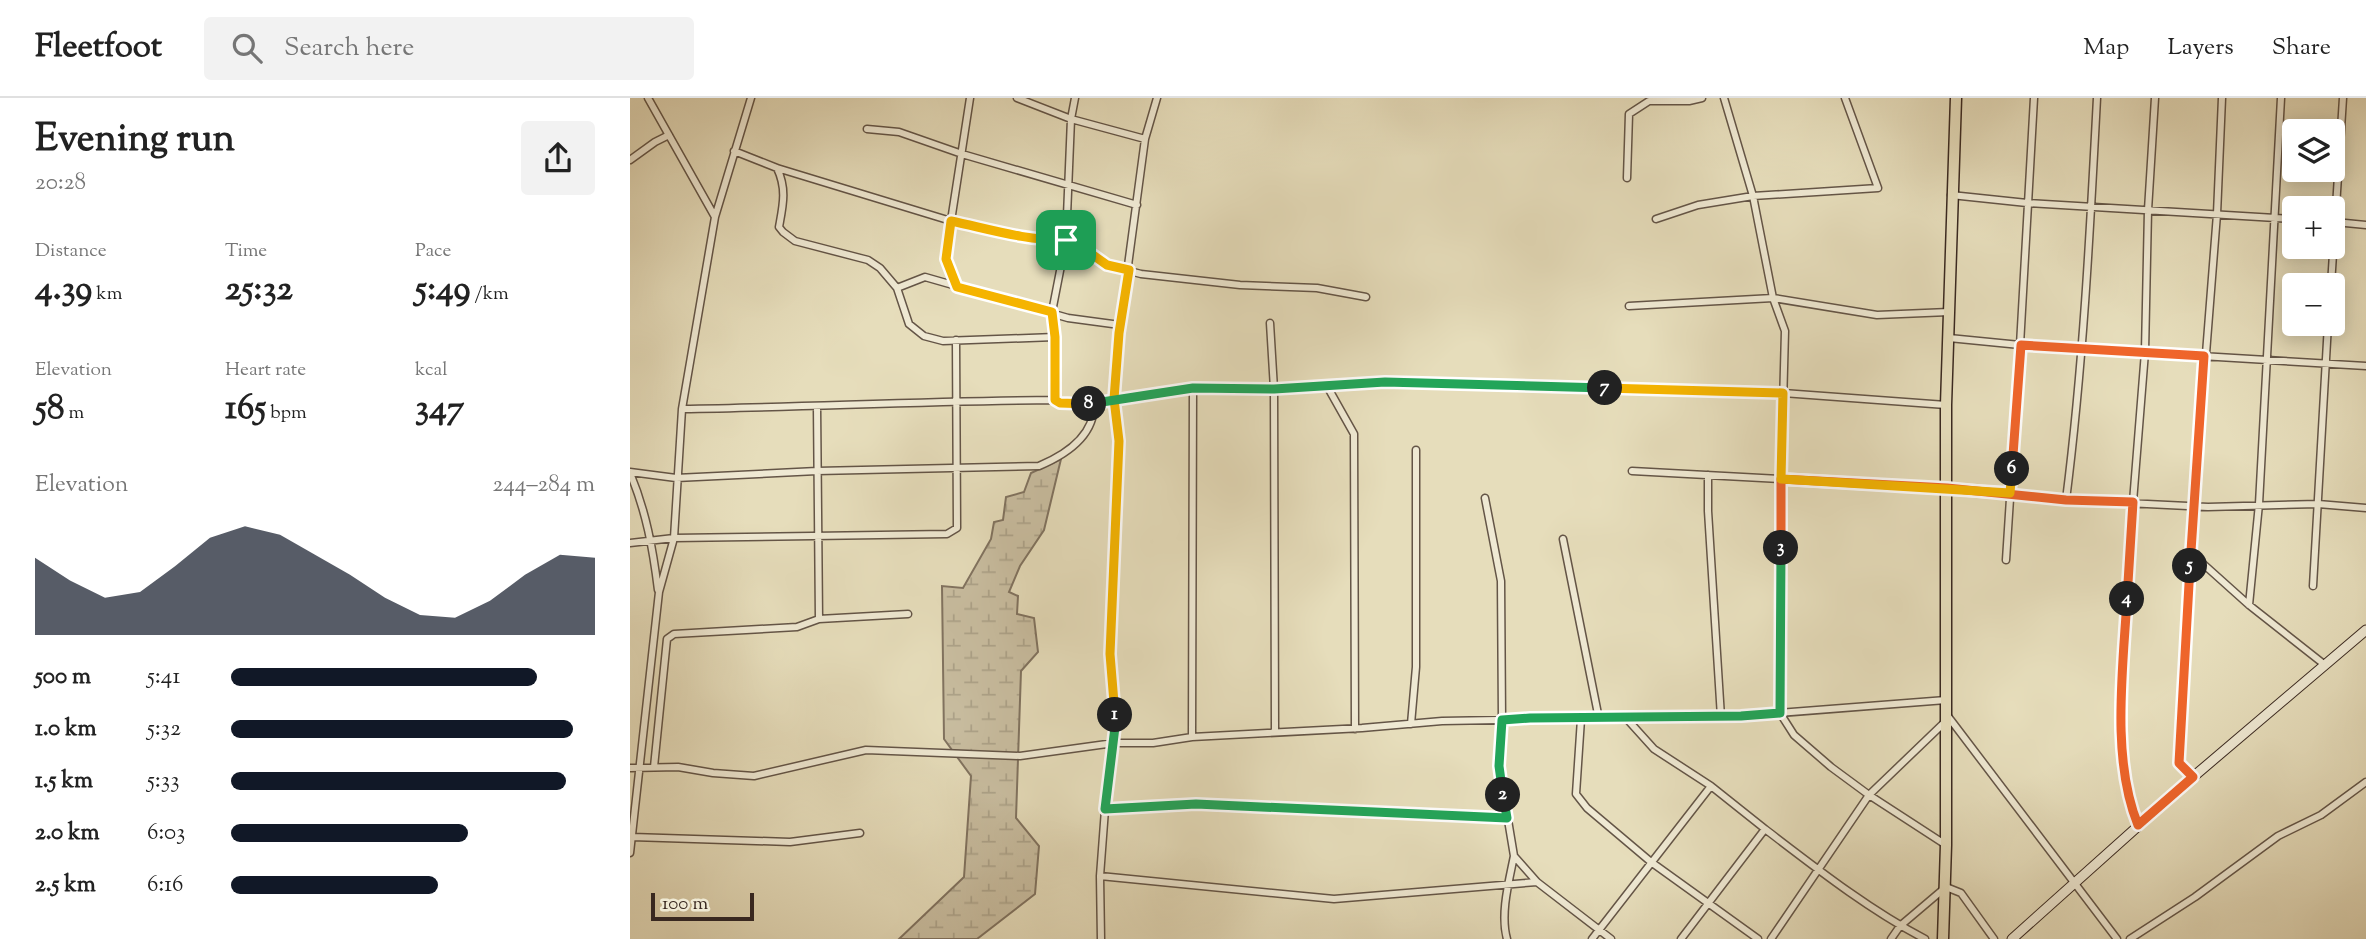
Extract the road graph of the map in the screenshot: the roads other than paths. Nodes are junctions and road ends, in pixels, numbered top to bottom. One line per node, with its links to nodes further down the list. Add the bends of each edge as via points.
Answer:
1 (648, 98): 19 (street)
2 (751, 98): 21 (street)
3 (970, 98): 22 (street)
4 (1017, 98): 17 (street)
5 (1075, 98): 17 (street)
6 (1157, 98): 20 (street)
7 (1702, 98): 25 (street, via 1649,101 1629,114)
8 (1724, 98): 29 (street)
9 (1845, 98): 29 (street, via 1878,188)
10 (1956, 98): 27 (highway)
11 (2034, 98): 30 (street)
12 (2096, 98): 32 (street)
13 (2155, 98): 33 (street)
14 (2222, 98): 34 (street)
15 (2281, 98): 36 (street)
16 (2343, 98): 28 (street)
17 (1071, 119): 20 (street); 26 (street)
18 (867, 129): 22 (street, via 899,132)
19 (669, 135): 23 (street); 35 (street)
20 (1145, 139): 31 (street)
21 (734, 151): 24 (street); 35 (street)
22 (962, 154): 26 (street); 39 (street)
23 (630, 160)
24 (777, 168): 39 (street); 45 (street, via 785,188 779,227 783,232 795,241 868,260)
25 (1627, 178)
26 (1070, 184): 31 (street); 42 (street)
27 (1951, 195): 30 (street); 50 (highway)
28 (2336, 196)
29 (1753, 197): 38 (street, via 1698,205); 47 (street)
30 (2027, 203): 32 (street); 57 (street)
31 (1137, 205): 43 (street)
32 (2091, 207): 33 (street); 58 (street)
33 (2148, 210): 34 (street); 59 (street)
34 (2217, 215): 36 (street); 60 (street)
35 (715, 217): 74 (street)
36 (2276, 218): 37 (street); 61 (street)
37 (2282, 218)
38 (1656, 219)
39 (951, 221): 42 (street, via 1046,241); 44 (street, via 946,259)
40 (2345, 223): 41 (street)
41 (2366, 225)
42 (1066, 240): 43 (street, via 1107,265); 49 (street)
43 (1129, 270): 46 (street); 52 (street)
44 (957, 287): 45 (street, via 925,277); 49 (street)
45 (897, 288): 56 (street, via 909,324 924,337)
46 (1366, 297)
47 (1773, 298): 48 (street); 50 (street, via 1877,315); 67 (street, via 1785,331)
48 (1629, 306)
49 (1052, 312): 52 (street, via 1083,322); 54 (street)
50 (1950, 312): 55 (highway)
51 (1270, 323): 66 (street)
52 (1120, 325): 68 (street)
53 (2327, 336): 62 (street)
54 (1055, 337): 56 (street); 69 (street)
55 (1949, 338): 57 (street); 72 (highway)
56 (956, 340): 70 (street)
57 (2021, 345): 58 (street); 84 (street)
58 (2080, 349): 59 (street); 86 (street)
59 (2144, 352): 60 (street); 87 (street)
60 (2204, 356): 61 (street); 90 (street)
61 (2267, 361): 62 (street); 88 (street)
62 (2325, 363): 63 (street); 89 (street)
63 (2366, 366)
64 (1327, 386): 66 (street); 67 (street, via 1385,382); 115 (street, via 1353,434)
65 (1193, 388): 66 (street); 68 (street); 117 (street)
66 (1274, 389): 116 (street)
67 (1783, 393): 72 (street); 82 (street)
68 (1114, 399): 71 (street); 118 (street, via 1119,441 1110,654)
69 (1055, 400): 70 (street); 71 (street)
70 (955, 401): 73 (street); 76 (street)
71 (1094, 405): 76 (street, via 1086,433 1053,460 1039,466)
72 (1946, 405): 83 (highway)
73 (817, 407): 74 (street); 77 (street)
74 (682, 409): 81 (street)
75 (1416, 450): 114 (street, via 1416,667)
76 (957, 468): 77 (street); 92 (street, via 954,532)
77 (817, 471): 81 (street); 92 (street)
78 (1632, 471): 80 (street)
79 (630, 472): 81 (street); 95 (street)
80 (1708, 475): 82 (street); 108 (street)
81 (676, 478): 93 (street)
82 (1781, 479): 83 (street); 107 (street)
83 (1947, 488): 84 (street); 106 (highway)
84 (2010, 493): 86 (street); 98 (street)
85 (1485, 498): 113 (street, via 1501,582)
86 (2066, 500): 87 (street)
87 (2133, 502): 90 (street); 128 (street, via 2122,722 2123,765)
88 (2259, 504): 89 (street); 90 (street); 101 (street)
89 (2318, 504): 91 (street); 99 (street)
90 (2194, 506): 97 (street)
91 (2366, 508)
92 (817, 536): 93 (street); 103 (street)
93 (674, 538): 95 (street); 100 (street)
94 (1563, 539): 112 (street)
95 (652, 540): 96 (street); 100 (street)
96 (630, 543)
97 (2191, 553): 101 (street); 122 (street, via 2179,763)
98 (2006, 560)
99 (2313, 586)
100 (659, 592): 119 (street)
101 (2249, 605): 105 (street)
102 (908, 614): 103 (street)
103 (819, 619): 120 (street, via 797,627 674,634 667,639)
104 (2366, 630): 105 (main road)
105 (2325, 665): 122 (main road)
106 (1946, 700): 107 (street); 109 (highway)
107 (1780, 713): 108 (street); 125 (street, via 1794,735)
108 (1721, 717): 110 (street)
109 (1946, 717): 125 (street); 132 (highway); 138 (street)
110 (1626, 718): 112 (street); 124 (street, via 1654,749)
111 (1581, 719): 112 (street); 113 (street); 135 (street, via 1576,794)
112 (1599, 719)
113 (1502, 720): 114 (street); 127 (street, via 1499,766)
114 (1411, 724): 115 (street)
115 (1356, 729): 116 (street)
116 (1275, 732): 117 (street)
117 (1192, 737): 118 (street)
118 (1114, 743): 120 (street, via 1020,757 866,750 754,776); 126 (street)
119 (640, 766): 120 (street); 121 (street); 131 (street)
120 (654, 767)
121 (630, 768)
122 (2193, 777): 128 (main road)
123 (2366, 782): 158 (street, via 2320,815 2278,836)
124 (1711, 786): 129 (street); 135 (street)
125 (1869, 795): 132 (street); 136 (street)
126 (1105, 809): 127 (street, via 1196,804); 137 (street)
127 (1507, 818): 134 (street)
128 (2138, 825): 138 (main road)
129 (1765, 829): 136 (street); 142 (street)
130 (860, 832): 131 (street, via 790,842)
131 (632, 836): 133 (street)
132 (1946, 845): 141 (highway)
133 (630, 853)
134 (1514, 856): 139 (street); 140 (street)
135 (1651, 862): 142 (street); 144 (street)
136 (1819, 870): 143 (street); 151 (street)
137 (1100, 876): 140 (street, via 1334,899); 145 (street)
138 (2074, 882): 156 (main road); 157 (street)
139 (1537, 883): 140 (street); 144 (street)
140 (1508, 886): 146 (street)
141 (1946, 887): 143 (street); 154 (highway); 155 (street, via 1961,893)
142 (1709, 903): 149 (street); 150 (street)
143 (1900, 926): 152 (street); 153 (street)
144 (1599, 929): 147 (street); 148 (street)
145 (1101, 939)
146 (1507, 939)
147 (1592, 939)
148 (1611, 939)
149 (1681, 939)
150 (1758, 939)
151 (1771, 939)
152 (1891, 939)
153 (1925, 939)
154 (1943, 939)
155 (1994, 939)
156 (2012, 939)
157 (2117, 939)
158 (2130, 939)

